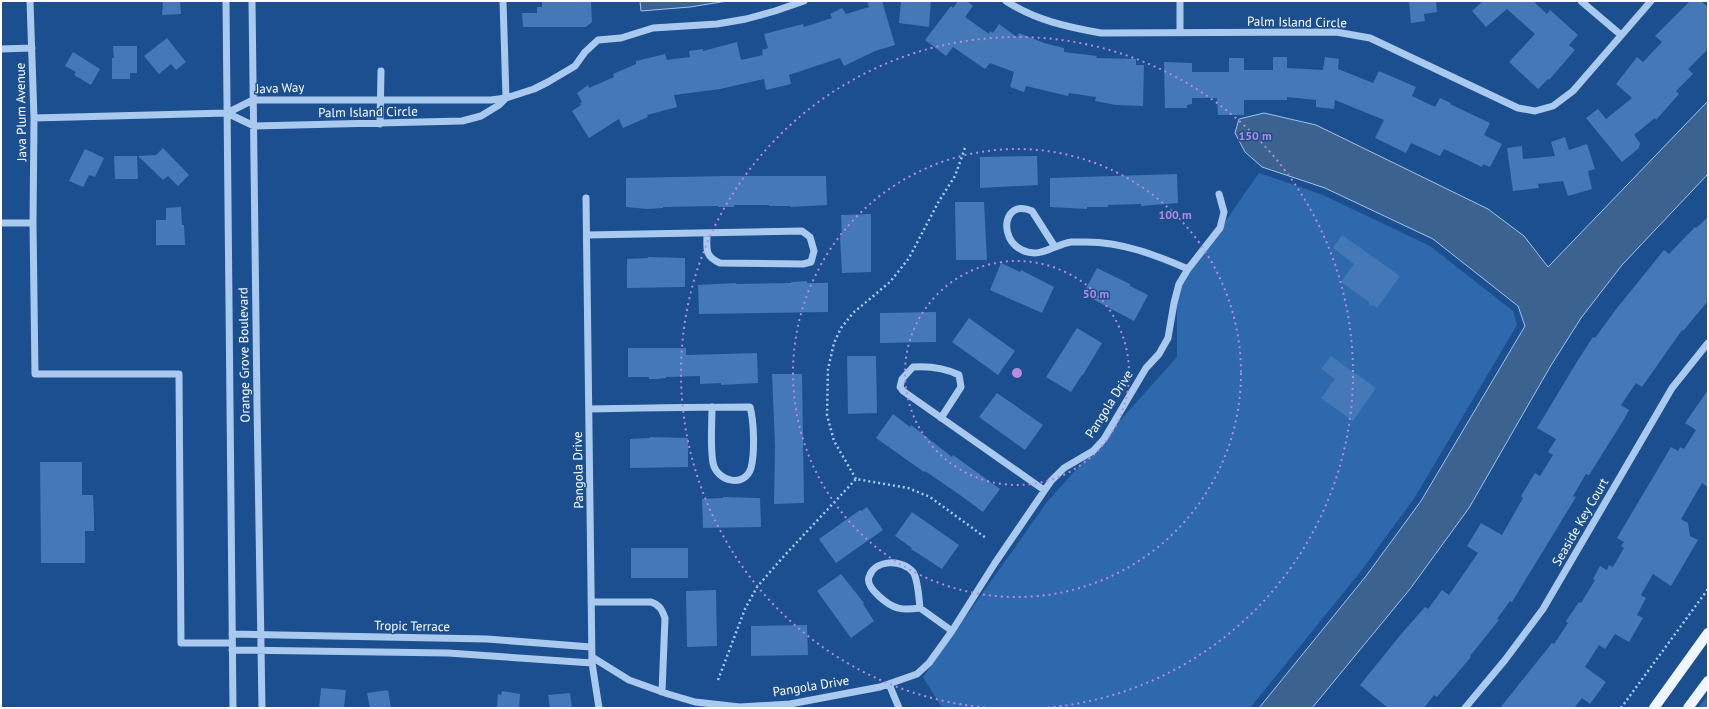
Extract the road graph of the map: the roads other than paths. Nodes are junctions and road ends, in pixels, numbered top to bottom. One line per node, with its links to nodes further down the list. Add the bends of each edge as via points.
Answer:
1 (30, 1): 12 (street, Java Plum Avenue)
2 (226, 1): 18 (street, Orange Grove Boulevard)
3 (252, 1): 17 (street, Orange Grove Boulevard)
4 (503, 1): 15 (street)
5 (804, 1): 15 (street, Palm Island Circle, via 746,19 717,24 653,28 621,38 598,40 584,52 575,66 534,89)
6 (1006, 1): 10 (street, Palm Island Circle, via 1032,15 1070,28 1117,34)
7 (1180, 1): 10 (street)
8 (1581, 1): 11 (street)
9 (1651, 1): 11 (street, Palm Island Circle)
10 (1180, 32): 11 (street, Palm Island Circle, via 1336,32 1370,38 1518,108 1535,111 1553,106 1573,91)
11 (1621, 35)
12 (32, 48): 13 (street); 19 (street, Java Plum Avenue)
13 (1, 49)
14 (381, 71): 16 (street)
15 (506, 98): 16 (street, Java Way); 20 (street, Palm Island Circle, via 482,116 462,121)
16 (380, 99): 17 (street, Java Way); 20 (street)
17 (253, 100): 18 (street, Java Way); 21 (street, Orange Grove Boulevard)
18 (227, 113): 19 (street, Java Way); 21 (street, Palm Island Circle); 38 (street, Orange Grove Boulevard)
19 (34, 118): 25 (street, Java Plum Avenue)
20 (380, 124): 21 (street, Palm Island Circle)
21 (254, 126): 39 (street, Orange Grove Boulevard, via 256,404)
22 (1219, 194): 29 (street, Pangola Drive, via 1224,212 1220,228)
23 (586, 198): 27 (street, Pangola Drive)
24 (1, 223): 25 (street)
25 (33, 223): 41 (street, Java Plum Avenue, via 35,374 179,374 181,643)
26 (708, 233): 26 (street, via 802,231 810,237 814,250 811,262 803,264 720,263 711,259 708,253); 27 (street)
27 (587, 235): 32 (street, Pangola Drive)
28 (1055, 247): 28 (street, via 1035,253 1022,250 1011,242 1006,228 1011,212 1019,208 1032,211); 29 (street, via 1071,242 1103,242 1155,254)
29 (1188, 269): 34 (street, Pangola Drive, via 1177,293 1168,338 1159,354 1146,368 1104,439 1093,451 1064,468)
30 (1708, 343): 53 (street, Seaside Key Court, via 1672,388 1543,609 1506,660)
31 (712, 407): 31 (street, via 750,407 753,448 751,469 744,478 733,480 718,473 714,463); 32 (street)
32 (590, 409): 35 (street, Pangola Drive)
33 (941, 418): 33 (street, via 900,387 902,379 913,367 949,370 959,375 961,387); 34 (street)
34 (1044, 490): 37 (street, Pangola Drive)
35 (591, 602): 42 (street, Pangola Drive); 48 (street, via 652,602 662,609 665,618)
36 (920, 608): 36 (street, via 898,608 883,600 870,587 869,576 879,566 889,562 901,564 913,572); 37 (street)
37 (952, 631): 47 (street, Pangola Drive, via 918,674)
38 (232, 634): 39 (street, Tropic Terrace); 41 (street, Orange Grove Boulevard)
39 (262, 634): 42 (street, Tropic Terrace, via 487,639); 44 (street, Orange Grove Boulevard)
40 (1708, 634): 54 (main road)
41 (232, 642): 43 (street, Orange Grove Boulevard)
42 (591, 647): 45 (street, Pangola Drive)
43 (232, 650): 44 (street, Tropic Terrace); 49 (street, Orange Grove Boulevard)
44 (262, 651): 45 (street, Tropic Terrace, via 448,653); 50 (street, Orange Grove Boulevard)
45 (592, 660): 48 (street, Pangola Drive, via 629,680); 51 (street)
46 (1708, 681): 55 (main road)
47 (889, 684): 48 (street, Pangola Drive, via 790,704 740,707 695,702); 52 (street)
48 (662, 692)
49 (233, 708)
50 (262, 708)
51 (599, 708)
52 (899, 708)
53 (1465, 708)
54 (1654, 708)
55 (1688, 708)

